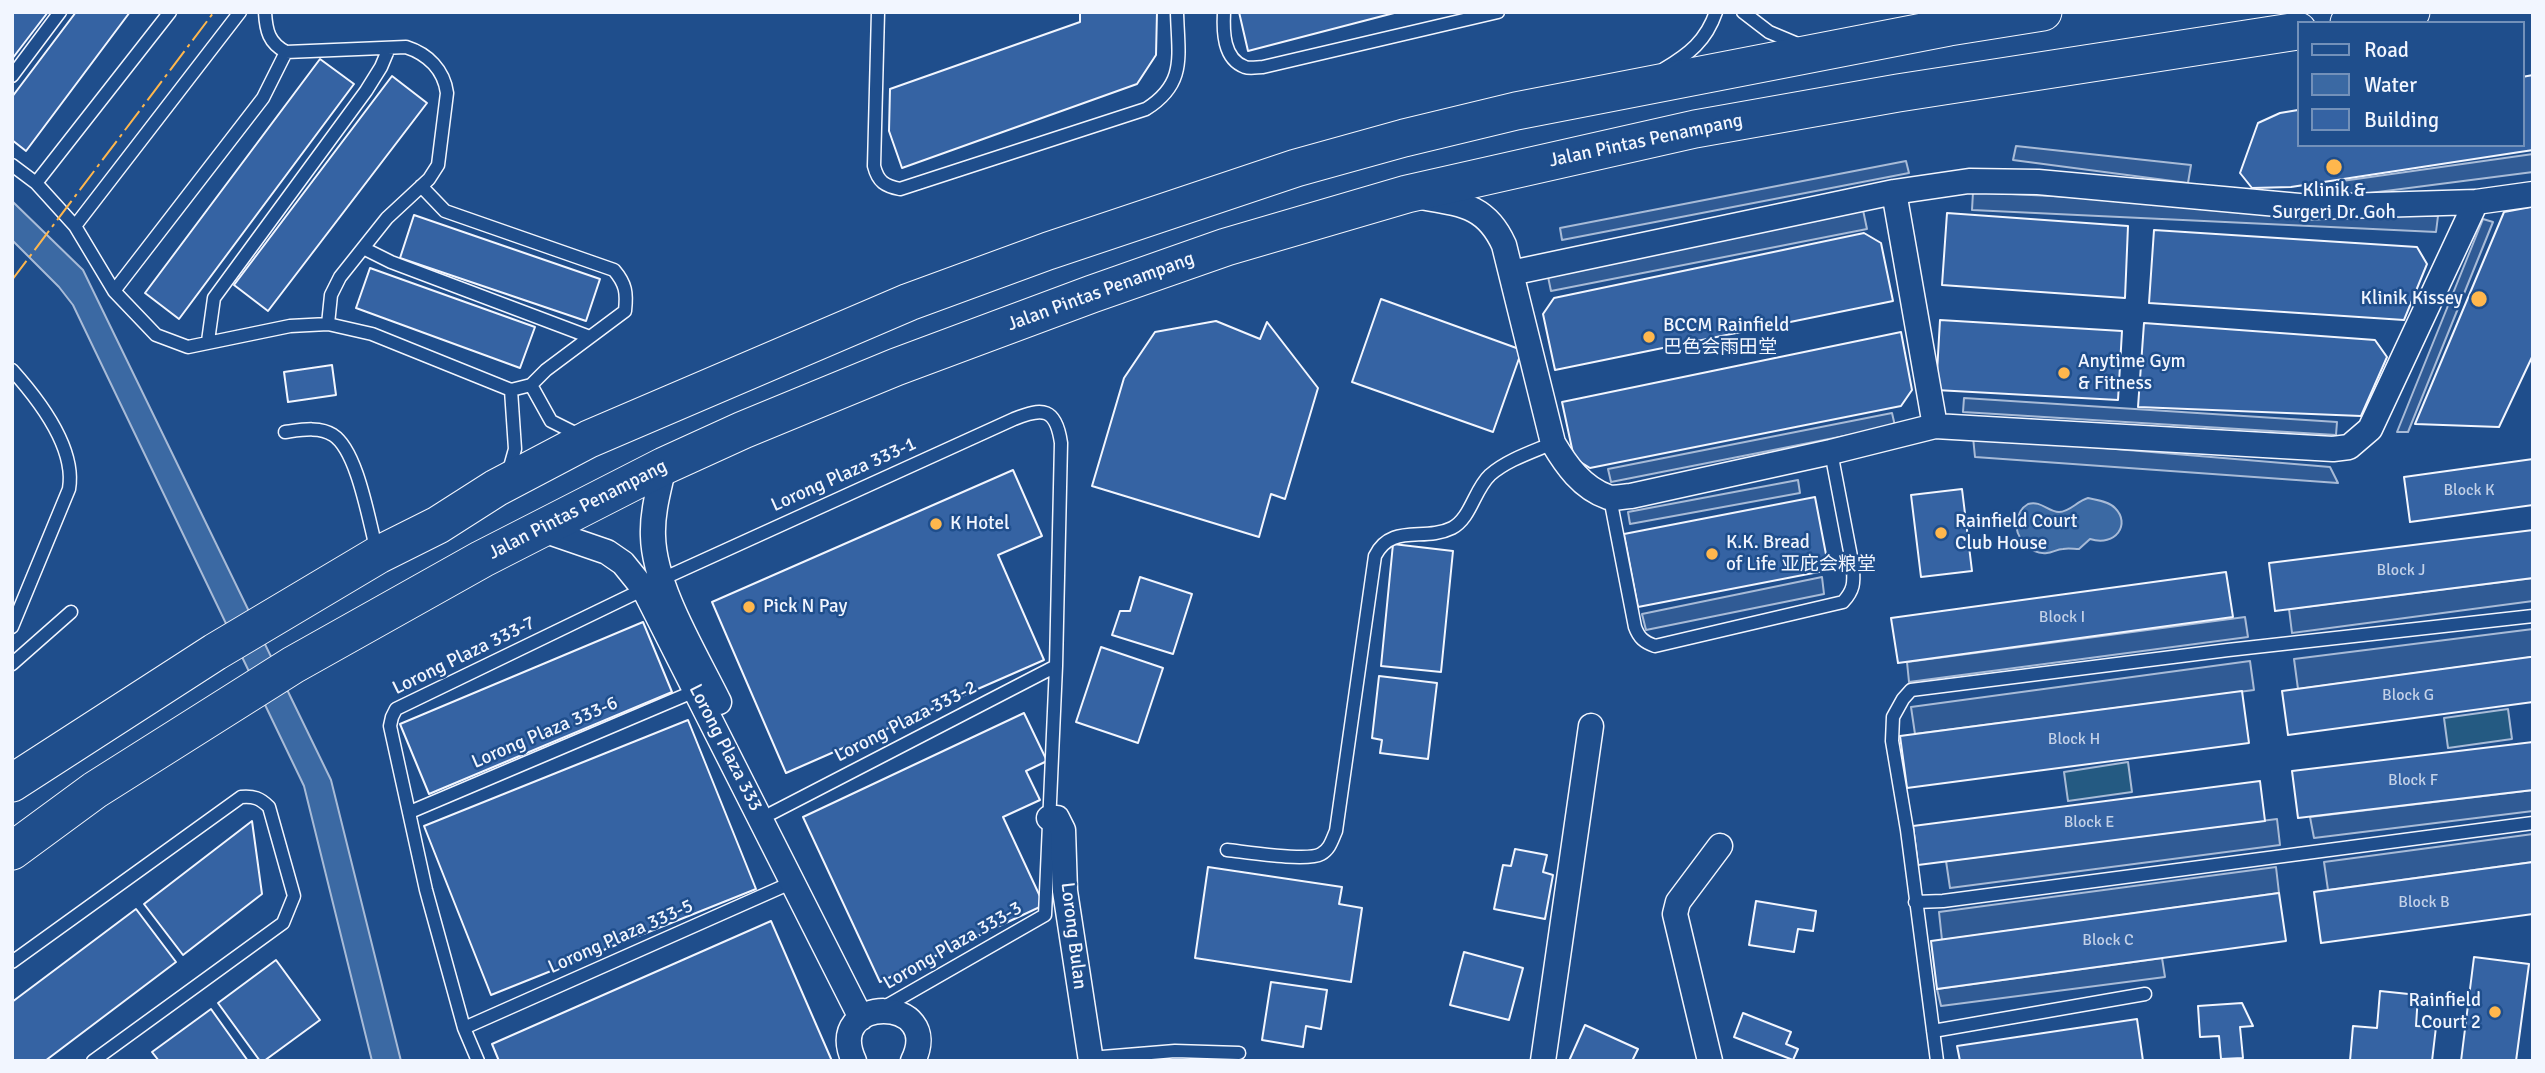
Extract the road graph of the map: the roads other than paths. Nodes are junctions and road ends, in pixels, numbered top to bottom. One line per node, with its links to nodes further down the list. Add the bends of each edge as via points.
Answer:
1 (60, 12): 18 (lane)
2 (170, 12): 21 (lane)
3 (240, 12): 27 (lane)
4 (265, 12): 16 (lane, via 270,39)
5 (878, 12): 6 (lane, via 874,166 877,178 886,186 900,189 1146,109 1163,98 1178,71)
6 (1177, 12)
7 (1224, 12): 8 (lane, via 1227,49 1246,67)
8 (1498, 12)
9 (1716, 12): 19 (lane, via 1698,46)
10 (1743, 12): 17 (lane, via 1769,32)
11 (2043, 12): 17 (main road)
12 (2411, 12): 13 (main road)
13 (2360, 21)
14 (2296, 31): 24 (main road, Jalan Pintas Penampang, via 1695,129)
15 (389, 48): 16 (lane); 22 (lane, via 419,51 446,82 438,166); 33 (lane, via 366,90 214,298)
16 (286, 52): 30 (lane, via 263,99)
17 (1816, 52): 19 (main road)
18 (12, 76)
19 (1633, 88): 39 (main road, via 1516,111 1296,168 1048,251 909,302)
20 (12, 165): 21 (lane)
21 (36, 183): 27 (lane)
22 (421, 186): 28 (lane); 32 (lane, via 445,211 614,271 627,292 625,311)
23 (1894, 192): 26 (street, via 2005,180 2310,207); 29 (street); 37 (street)
24 (1407, 194): 29 (street, via 1475,209 1488,218 1504,245); 42 (main road, Jalan Pintas Penampang, via 1226,247 1092,293 896,367)
25 (2533, 194): 26 (street)
26 (2476, 202): 37 (street, via 2370,429 2349,446 2333,449)
27 (75, 226): 30 (lane)
28 (363, 248): 31 (lane, via 331,295); 32 (lane)
29 (1511, 273): 40 (street)
30 (114, 291): 33 (lane, via 156,335 188,347)
31 (328, 324): 33 (lane); 36 (lane, via 372,334)
32 (590, 337): 35 (lane)
33 (208, 341)
34 (12, 370): 50 (lane, via 65,448 71,475)
35 (531, 385): 36 (lane); 39 (lane, via 551,421)
36 (511, 390): 43 (lane, via 515,449)
37 (1935, 426): 41 (street)
38 (285, 432): 46 (lane, via 311,429 333,435 354,460)
39 (589, 439): 43 (main road)
40 (1553, 443): 44 (street, via 1582,481); 61 (lane, via 1488,477 1463,519 1452,528 1385,540 1374,556 1336,831 1329,849 1305,857)
41 (1831, 452): 44 (street); 44 (lane, via 1853,567 1851,594 1843,602 1655,646 1639,637 1634,627)
42 (664, 466): 45 (main road, Jalan Pintas Penampang); 47 (street, Lorong Plaza 333, via 654,511)
43 (504, 484): 46 (main road)
44 (1610, 498)
45 (540, 529): 47 (street, Lorong Plaza 333, via 607,552); 62 (main road, Jalan Pintas Penampang, via 293,664 95,790)
46 (378, 555): 55 (main road, via 215,652)
47 (652, 584): 52 (lane, Lorong Plaza 333-1, via 1032,411 1046,412 1059,428 1061,443); 53 (street, Lorong Plaza 333); 56 (lane, Lorong Plaza 333-7, via 396,709 390,726); 57 (street, Lorong Plaza 333)
48 (71, 612): 51 (lane)
49 (2533, 617): 64 (lane, via 1911,690 1893,718 1892,741)
50 (12, 627)
51 (12, 664)
52 (1056, 666): 57 (lane, Lorong Plaza 333-2); 58 (lane)
53 (695, 691): 56 (lane, Lorong Plaza 333-6); 63 (street, Lorong Plaza 333)
54 (1591, 726): 76 (street)
55 (12, 783)
56 (410, 812): 68 (lane, Lorong Plaza 333-7)
57 (772, 813): 67 (street, Lorong Plaza 333)
58 (1049, 818): 67 (lane, Lorong Plaza 333-3, via 1045,915); 71 (street, Lorong Bulan, via 1057,818 1063,830 1065,891)
59 (2533, 823): 64 (lane)
60 (1720, 846): 77 (street, via 1678,902 1675,914)
61 (1227, 850)
62 (12, 851)
63 (793, 882): 67 (street, Lorong Plaza 333); 68 (lane, Lorong Plaza 333-5)
64 (1915, 902): 69 (lane)
65 (12, 962): 72 (lane, via 241,797 261,799 269,807 294,896 283,923)
66 (2145, 994): 69 (lane)
67 (870, 1013): 74 (street, via 850,1037); 75 (street, via 891,1010 910,1022 918,1042)
68 (464, 1028): 73 (lane, Lorong Plaza 333-7)
69 (1934, 1031): 78 (lane)
70 (1239, 1053): 71 (lane, via 1175,1051)
71 (1090, 1059)
72 (93, 1061)
73 (478, 1061)
74 (854, 1061)
75 (913, 1061)
76 (1543, 1061)
77 (1710, 1061)
78 (1937, 1061)

